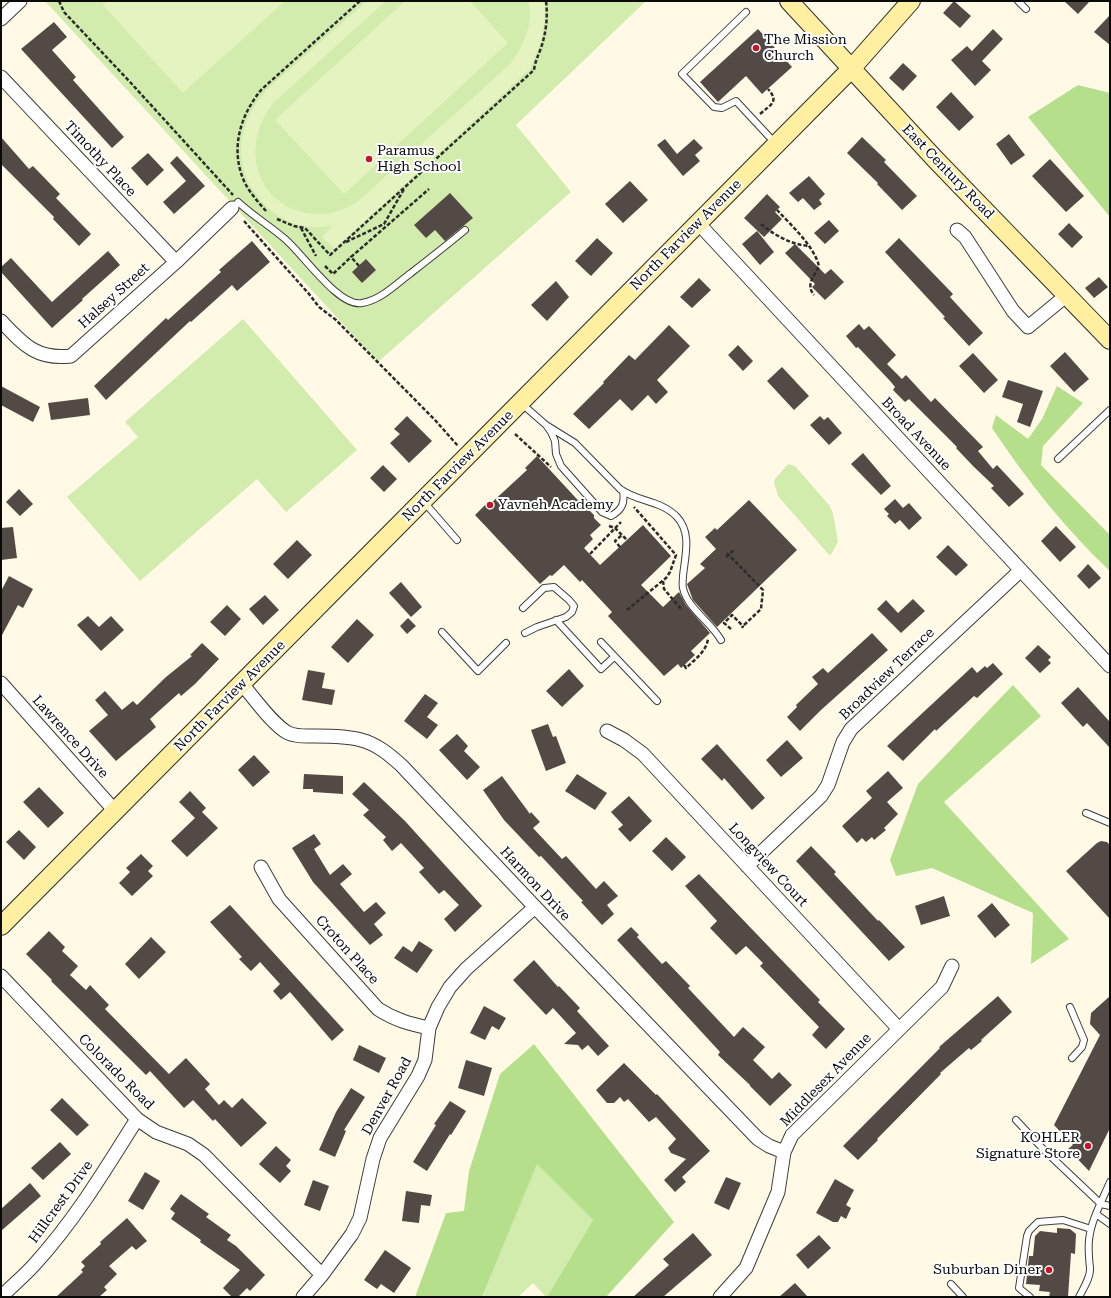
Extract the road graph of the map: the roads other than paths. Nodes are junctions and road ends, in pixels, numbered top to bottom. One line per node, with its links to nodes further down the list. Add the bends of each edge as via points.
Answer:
1 (20, 1): 7 (street)
2 (789, 1): 8 (street, East Century Road)
3 (911, 1): 8 (street, North Farview Avenue)
4 (1018, 1): 5 (lane)
5 (1026, 9)
6 (746, 12): 10 (lane, via 682,74 714,107 722,108 736,101)
7 (1, 19)
8 (851, 69): 10 (street, North Farview Avenue); 16 (street, East Century Road)
9 (1, 77): 15 (street, Timothy Place)
10 (776, 144): 12 (street, North Farview Avenue)
11 (235, 205): 13 (lane, via 286,240 340,297 352,303 362,303 382,295); 15 (street, Halsey Street)
12 (698, 223): 19 (street, North Farview Avenue); 26 (street, Broad Avenue)
13 (465, 230)
14 (957, 230): 16 (street, via 965,237 1013,310 1028,327)
15 (176, 262): 17 (street, Halsey Street, via 71,356 48,356 34,351 23,344)
16 (1067, 295): 18 (street, East Century Road)
17 (4, 324)
18 (1109, 337)
19 (520, 402): 21 (lane); 24 (street, North Farview Avenue)
20 (1110, 410): 22 (lane)
21 (546, 425): 23 (lane, via 575,443); 23 (lane, via 555,441 556,454 561,466 602,512 611,516 618,512 624,499)
22 (1058, 458)
23 (623, 491): 31 (lane, via 663,506 678,518 686,531 687,542 683,588 687,599 716,630)
24 (423, 501): 25 (lane); 37 (street, North Farview Avenue)
25 (457, 540)
26 (1021, 570): 35 (street, Broad Avenue); 43 (street, Broadview Terrace, via 851,729 821,796)
27 (523, 608): 28 (lane, via 544,588 554,587 574,606 566,617)
28 (556, 620): 30 (lane); 34 (lane, via 601,669)
29 (442, 632): 33 (lane, via 478,671)
30 (525, 632)
31 (720, 640)
32 (601, 642): 34 (lane)
33 (506, 643)
34 (614, 657): 38 (lane)
35 (1110, 666)
36 (1, 683): 40 (street, Lawrence Drive)
37 (242, 684): 40 (street, North Farview Avenue); 45 (street, Harmon Drive, via 277,724 289,733 361,739 390,755)
38 (657, 701)
39 (607, 731): 43 (street, Longview Court, via 643,754)
40 (115, 811): 46 (street, North Farview Avenue)
41 (1086, 813): 42 (lane)
42 (1110, 823)
43 (748, 866): 51 (street, Longview Court)
44 (261, 867): 50 (street, Croton Place, via 279,899 378,1009 392,1018)
45 (535, 907): 50 (street, Denver Road, via 466,969 450,987); 55 (street, Harmon Drive, via 758,1139)
46 (1, 926)
47 (952, 966): 51 (street, Middlesex Avenue, via 942,987)
48 (1, 976): 53 (street, Colorado Road)
49 (1070, 1007): 52 (lane, via 1084,1040 1082,1047)
50 (429, 1028): 62 (street, Denver Road, via 425,1060 418,1076 380,1138 360,1218 352,1234)
51 (899, 1029): 55 (street, Middlesex Avenue, via 792,1135)
52 (1072, 1058)
53 (137, 1119): 62 (street, Colorado Road, via 156,1132 188,1144 204,1155); 64 (street, Hillcrest Drive, via 94,1189 70,1221 34,1265)
54 (1016, 1120): 57 (lane)
55 (784, 1152): 66 (street, Middlesex Avenue, via 778,1192 746,1268)
56 (1110, 1182): 57 (lane)
57 (1101, 1204): 58 (lane); 59 (lane)
58 (1110, 1206)
59 (1096, 1214): 60 (lane); 61 (lane)
60 (1110, 1224)
61 (1091, 1229): 68 (lane, via 1063,1220 1038,1222 1029,1231 1019,1288); 69 (lane, via 1089,1276)
62 (322, 1275): 65 (street, Denver Road)
63 (951, 1284): 67 (lane)
64 (1, 1297)
65 (303, 1297)
66 (720, 1297)
67 (963, 1297)
68 (1030, 1297)
69 (1079, 1297)

